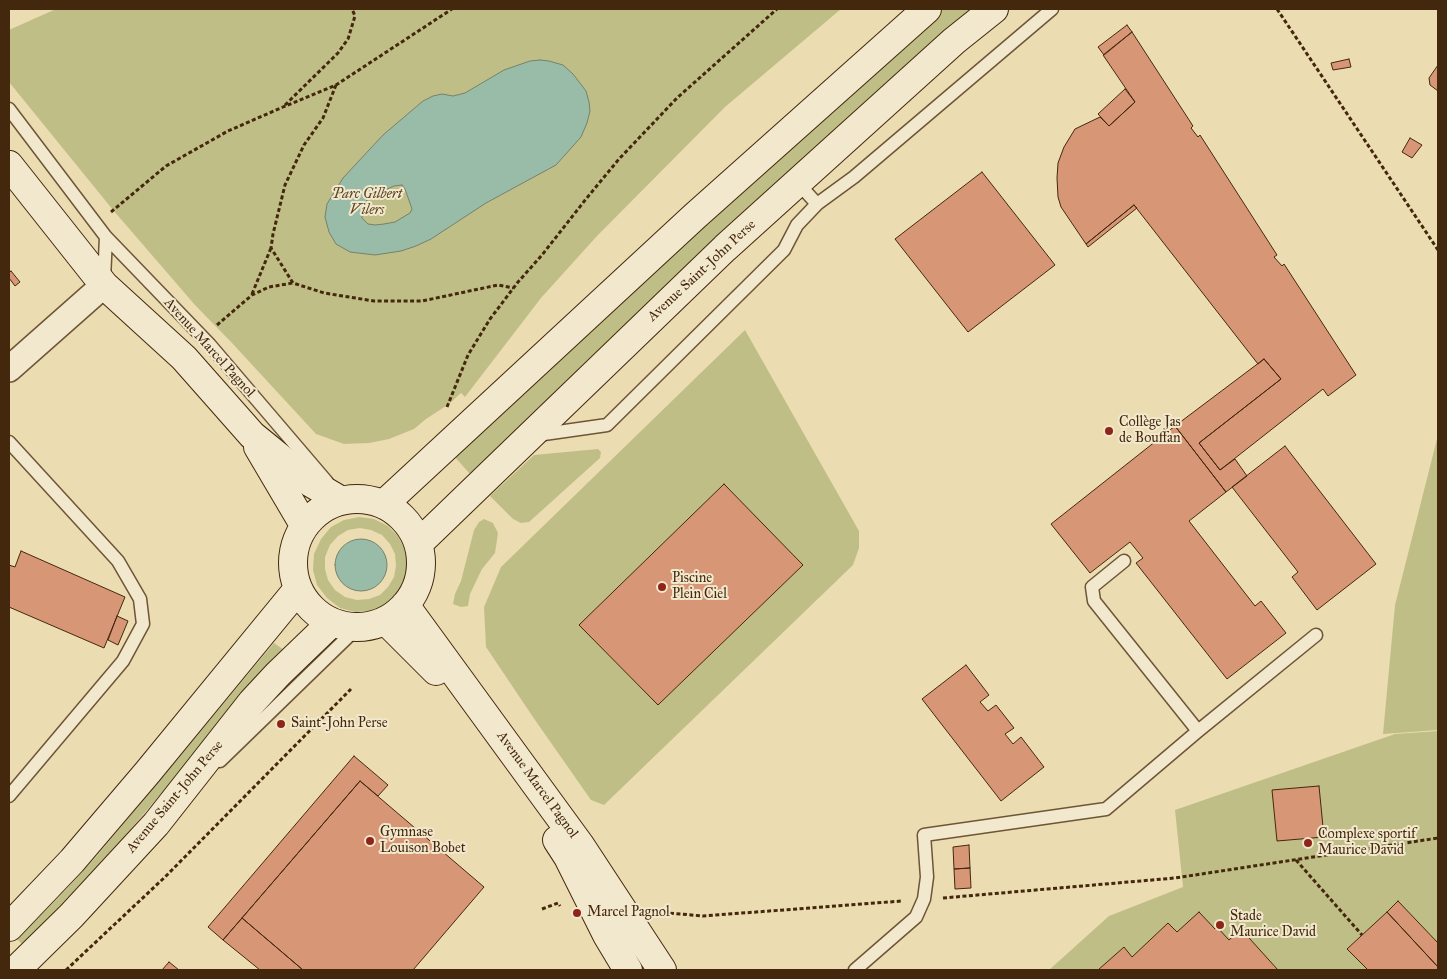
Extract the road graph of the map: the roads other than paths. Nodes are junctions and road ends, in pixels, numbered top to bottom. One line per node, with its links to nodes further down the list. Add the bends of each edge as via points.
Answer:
1 (926, 9): 15 (main road, via 687,223)
2 (994, 9): 6 (main road, Avenue Saint-John Perse)
3 (1052, 9): 7 (lane, via 854,177)
4 (9, 109): 8 (lane, Avenue Marcel Pagnol)
5 (9, 165): 9 (main road, Avenue Marcel Pagnol)
6 (797, 182): 7 (lane); 12 (main road, Avenue Saint-John Perse)
7 (817, 204): 12 (lane, via 797,225 784,250 607,425)
8 (106, 237): 9 (lane); 14 (lane, Avenue Marcel Pagnol, via 210,345)
9 (104, 285): 10 (street); 11 (main road, Avenue Marcel Pagnol, via 184,358)
10 (9, 369)
11 (252, 435): 14 (main road, Avenue Marcel Pagnol, via 311,483); 16 (main road, Avenue Marcel Pagnol)
12 (528, 437): 17 (main road, Avenue Saint-John Perse)
13 (9, 442): 24 (lane, via 118,561 140,598 143,624 123,661)
14 (340, 500): 15 (main road, via 362,498); 16 (main road, via 320,510)
15 (384, 504): 17 (main road, via 402,516)
16 (304, 525): 19 (main road, via 295,545 292,568)
17 (419, 543): 20 (main road, via 421,572 414,592)
18 (1124, 561): 23 (lane, via 1092,587 1094,601)
19 (298, 589): 21 (main road, via 310,607); 25 (main road, via 72,861)
20 (395, 613): 21 (main road); 27 (main road, Avenue Marcel Pagnol, via 498,751 568,857); 28 (main road, Avenue Marcel Pagnol, via 580,845)
21 (344, 625): 26 (main road, Avenue Saint-John Perse, via 278,674 252,702 156,824)
22 (1316, 635): 23 (lane)
23 (1198, 731): 29 (lane, via 1106,809 924,835 928,877 924,899 916,916)
24 (9, 796)
25 (9, 927)
26 (16, 970)
27 (628, 970)
28 (662, 970)
29 (855, 970)

